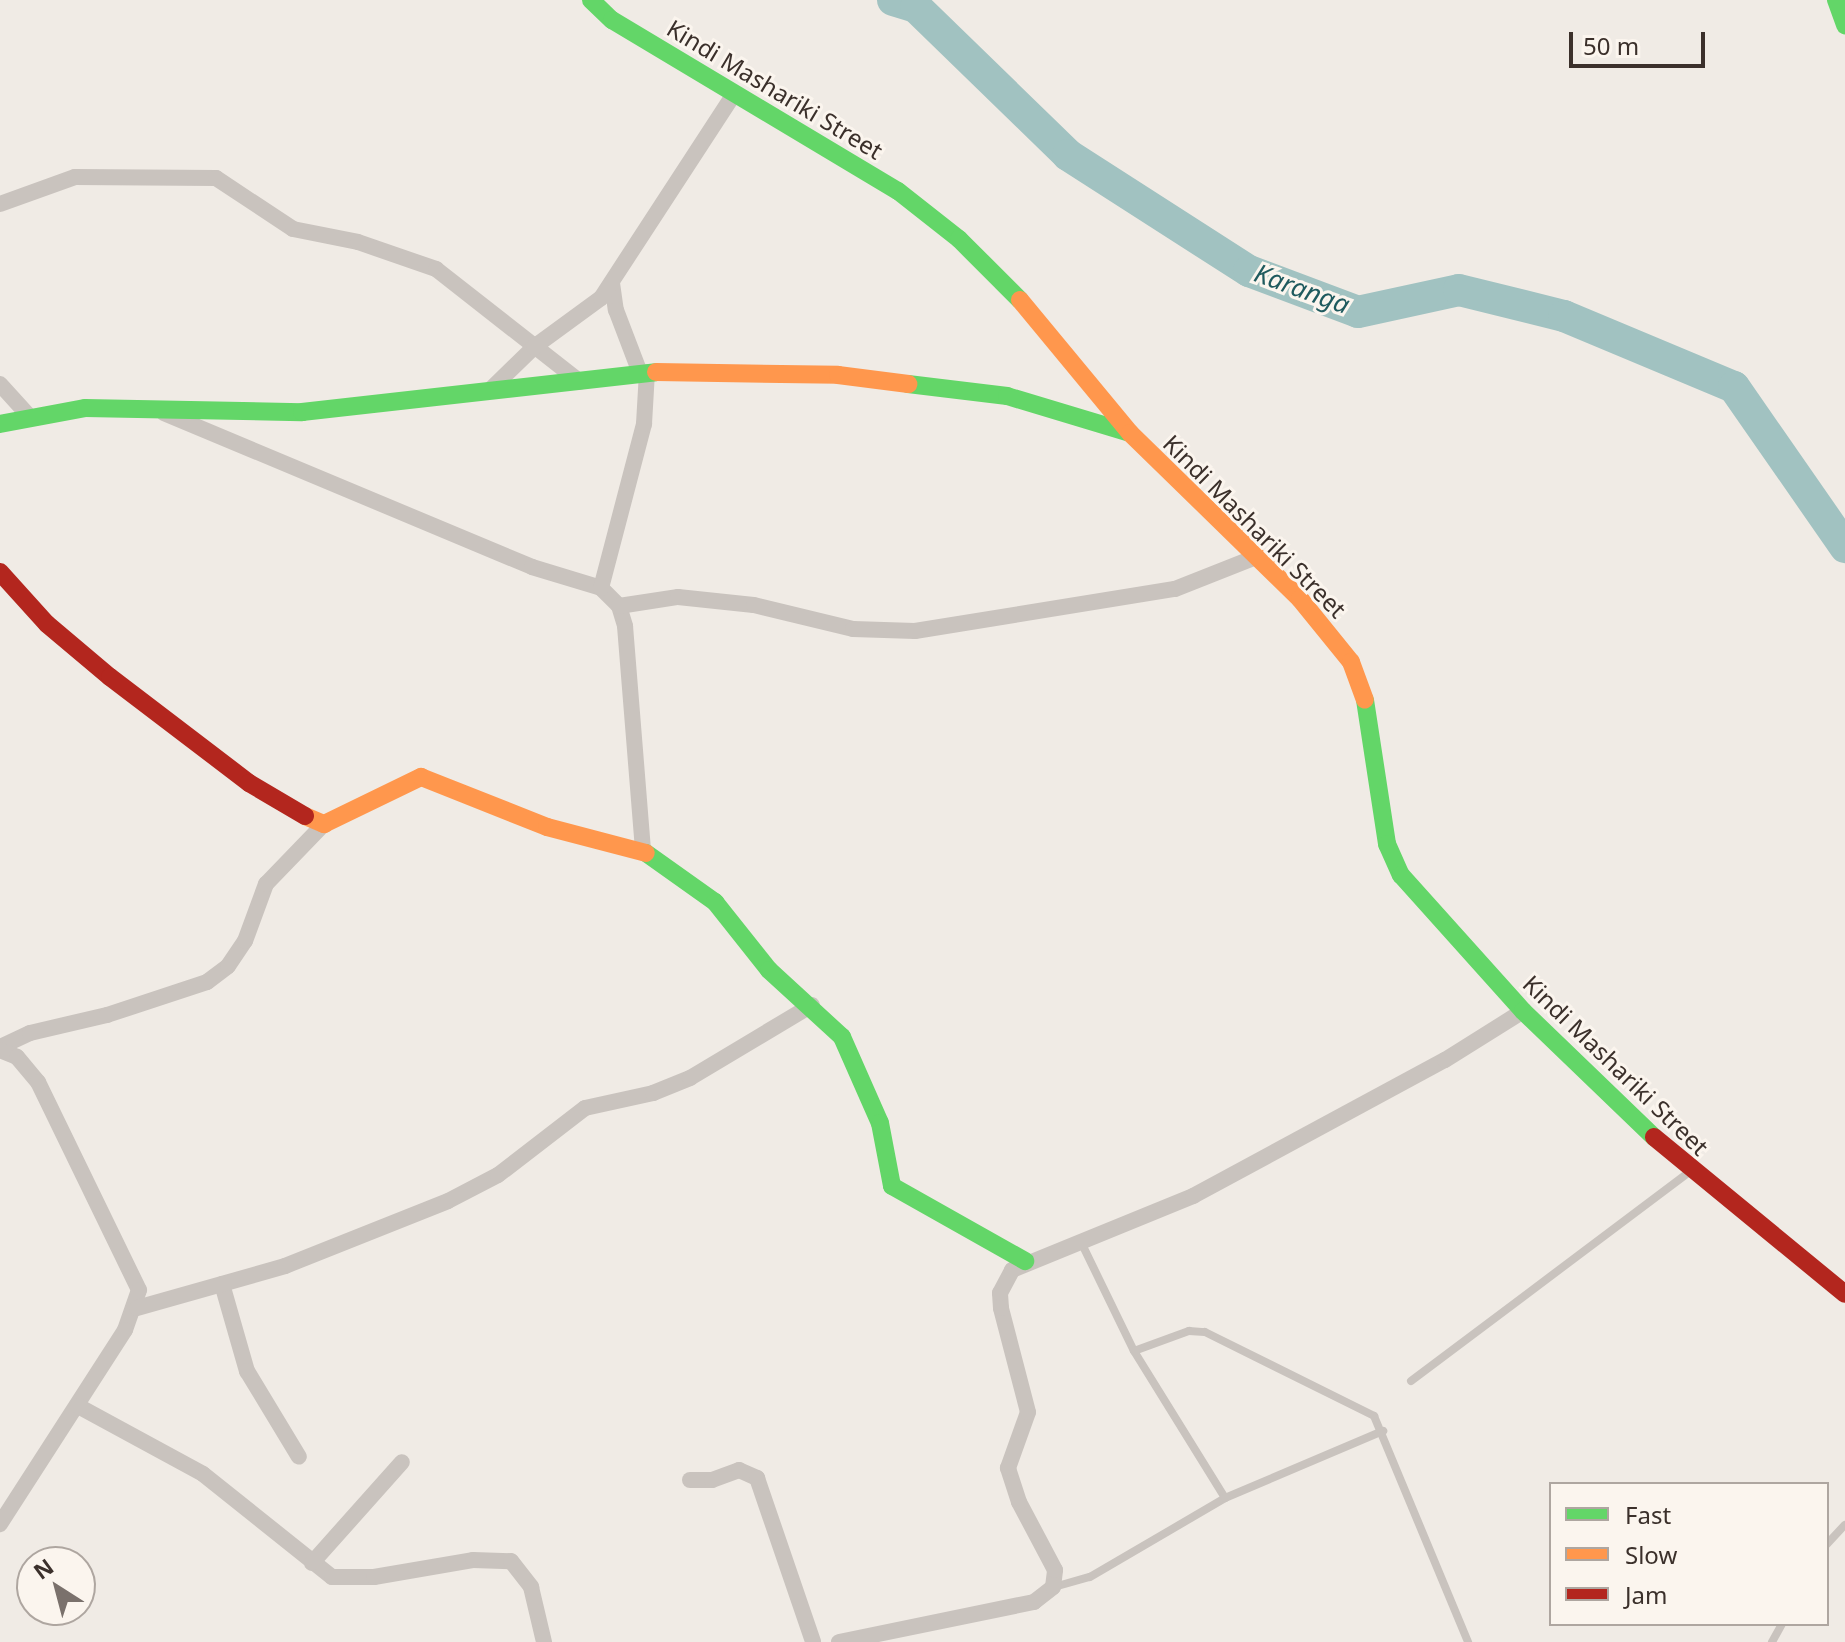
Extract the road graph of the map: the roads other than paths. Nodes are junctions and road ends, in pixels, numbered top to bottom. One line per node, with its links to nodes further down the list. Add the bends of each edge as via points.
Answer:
1 (591, 0): 4 (street, Kindi Mashariki Street, via 612,20)
2 (1836, 0): 3 (street)
3 (1845, 25)
4 (734, 94): 6 (street); 15 (street, Kindi Mashariki Street, via 836,151 959,239 1019,299)
5 (0, 204): 7 (street, via 75,177 216,178 293,229 358,242 436,269)
6 (612, 283): 7 (street, via 587,313); 8 (street, via 616,310)
7 (534, 347): 9 (street); 11 (street)
8 (643, 372): 9 (street); 15 (street, via 838,375 933,386 1007,396); 18 (street, via 644,424)
9 (580, 382): 11 (street)
10 (0, 384): 13 (street)
11 (490, 390): 12 (street, via 302,412)
12 (160, 411): 13 (street, via 85,408); 18 (street, via 532,567)
13 (28, 415): 14 (street)
14 (0, 424)
15 (1130, 433): 16 (street, Kindi Mashariki Street)
16 (1256, 557): 19 (street, via 1175,589 915,631 853,629 754,605 678,597); 23 (street, Kindi Mashariki Street, via 1300,599 1351,662 1365,701 1379,811 1401,875)
17 (0, 572): 20 (street, via 47,624 110,677 249,783)
18 (601, 588): 19 (street)
19 (619, 606): 21 (street, via 628,655)
20 (324, 824): 21 (street, via 421,777 547,827); 24 (street, via 266,884 245,941 228,966 207,982 107,1015 30,1033)
21 (643, 851): 22 (street, via 708,895 769,970)
22 (812, 1005): 27 (street, via 849,1051 880,1123 892,1186); 28 (street, via 690,1078 653,1093 585,1108 498,1175 448,1201 366,1238)
23 (1523, 1011): 25 (street, Kindi Mashariki Street); 26 (street, via 1445,1060 1193,1196)
24 (0, 1048): 30 (street, via 24,1063 53,1110 134,1274)
25 (1690, 1171): 29 (street, Kindi Mashariki Street); 32 (lane)
26 (1081, 1241): 27 (street); 31 (lane)
27 (1025, 1261): 43 (street, via 1012,1270 1000,1293 1028,1402 1008,1468 1019,1502 1055,1570)
28 (222, 1284): 30 (street); 35 (street, via 247,1371)
29 (1845, 1294)
30 (137, 1308): 33 (street)
31 (1134, 1351): 34 (lane, via 1189,1331 1205,1332 1360,1406); 38 (lane)
32 (1411, 1381)
33 (78, 1406): 39 (street); 42 (street, via 203,1474)
34 (1383, 1431): 38 (lane); 47 (lane)
35 (299, 1457)
36 (402, 1462): 42 (street)
37 (690, 1480): 45 (street, via 712,1480 739,1470 757,1478)
38 (1225, 1498): 43 (lane, via 1090,1577)
39 (0, 1524)
40 (1845, 1525): 41 (lane)
41 (1829, 1542)
42 (312, 1563): 44 (street, via 347,1580 473,1560 511,1561 531,1587)
43 (1053, 1587): 46 (street, via 1034,1602)
44 (544, 1642)
45 (813, 1642)
46 (839, 1642)
47 (1468, 1642)

